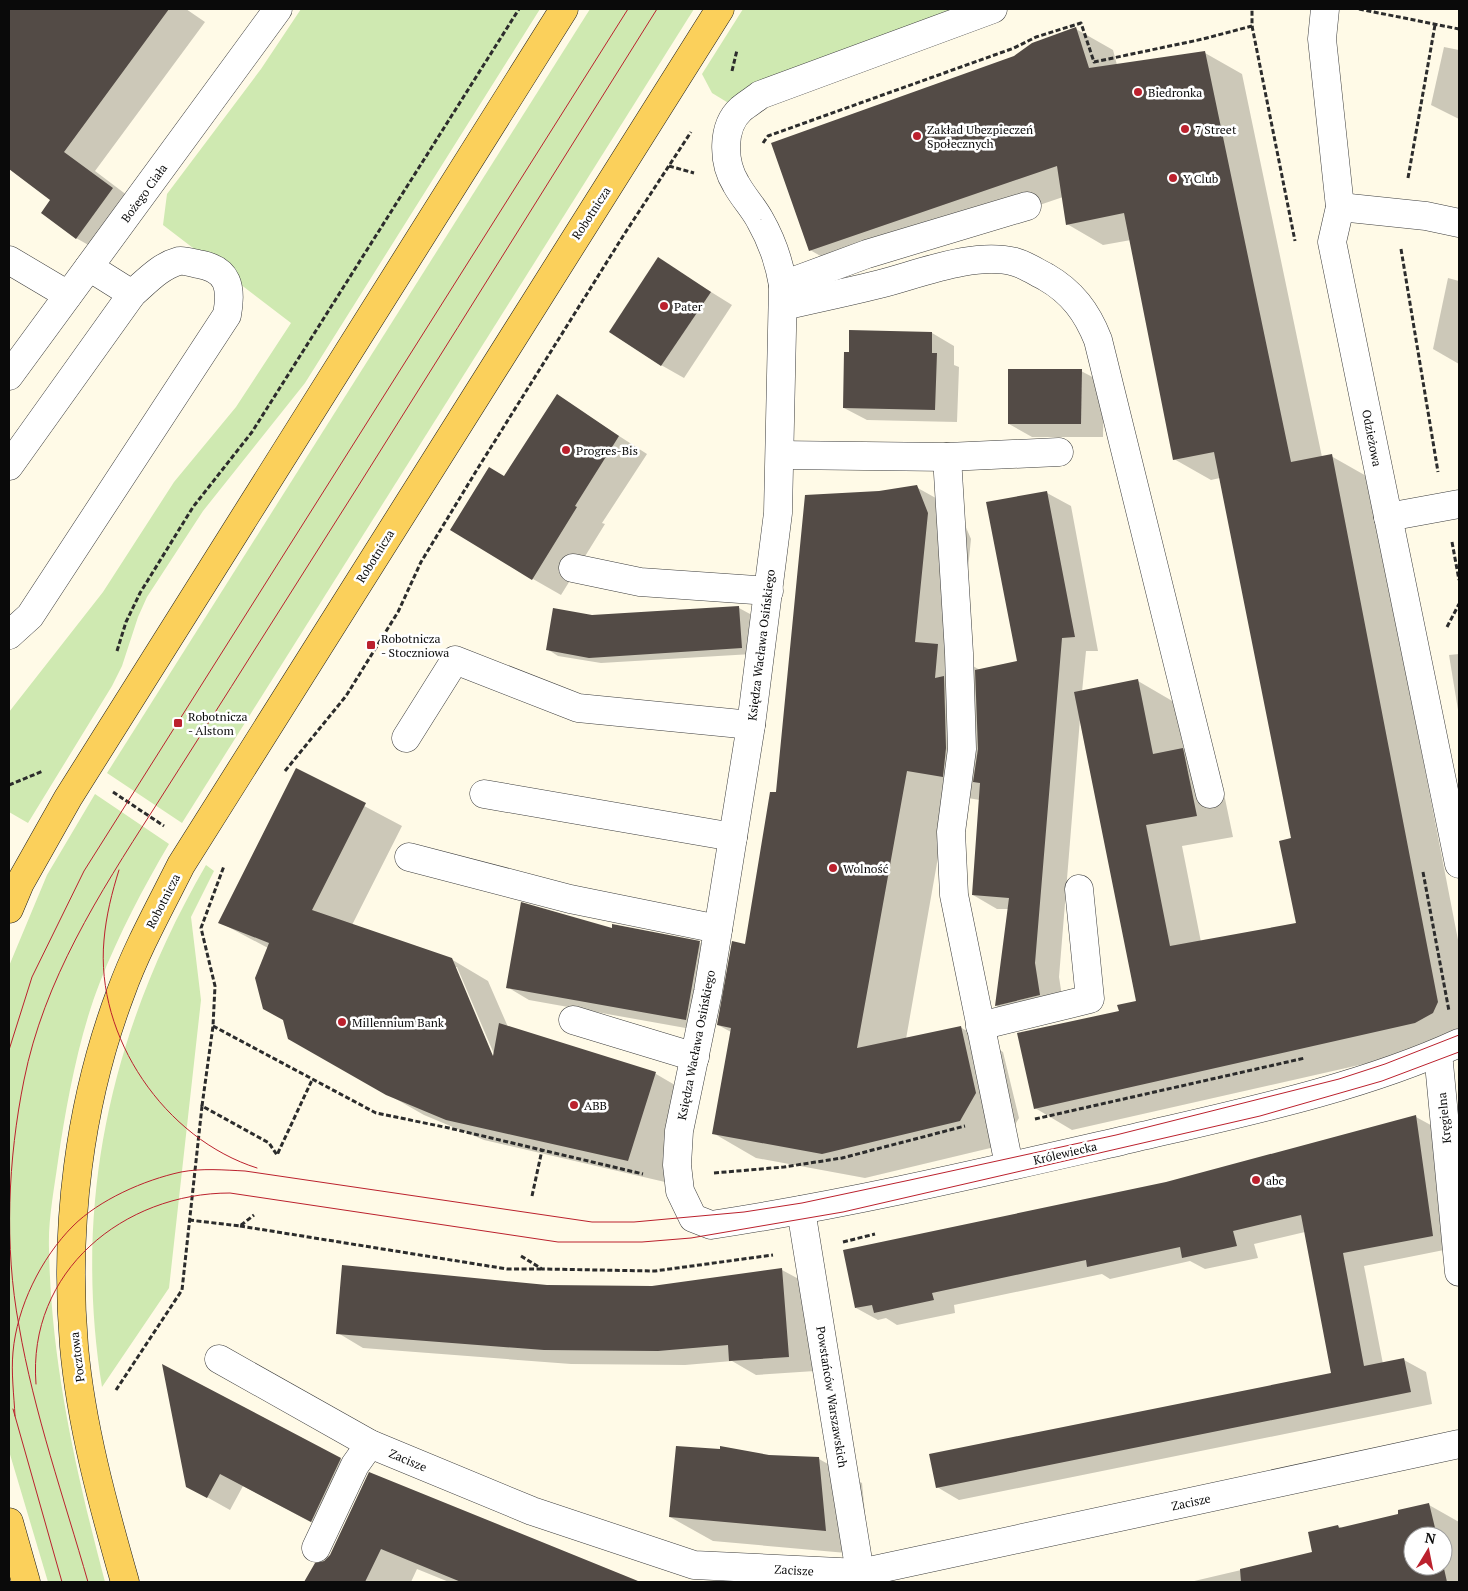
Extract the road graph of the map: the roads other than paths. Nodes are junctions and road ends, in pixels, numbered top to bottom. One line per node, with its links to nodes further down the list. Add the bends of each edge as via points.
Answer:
1 (278, 9): 10 (street, Bożego Ciała)
2 (564, 9): 32 (main road, via 68,798)
3 (720, 9): 38 (main road, Robotnicza, via 181,866 122,990 99,1063)
4 (993, 9): 13 (street, Księdza Wacława Osińskiego, via 760,96 740,110 730,124 726,143 729,168 778,257)
5 (1325, 9): 7 (street, Odzieżowa, via 1322,39)
6 (1027, 206): 13 (street, via 867,254)
7 (1340, 206): 8 (street); 20 (street, Odzieżowa, via 1332,242)
8 (1459, 223)
9 (9, 260): 12 (street)
10 (89, 266): 11 (street); 12 (street, Bożego Ciała)
11 (132, 294): 18 (street); 23 (street, via 156,273 180,261 209,266 227,280 231,296 227,315 211,340 30,616)
12 (68, 295): 14 (street, Bożego Ciała)
13 (783, 295): 16 (street, Księdza Wacława Osińskiego); 27 (street, via 880,284 934,269 999,259 1032,269 1070,293 1082,308 1098,340)
14 (9, 376)
15 (1060, 452): 17 (street)
16 (780, 455): 17 (street); 22 (street, Księdza Wacława Osińskiego, via 778,513)
17 (947, 457): 35 (street, via 962,749 951,832 954,896)
18 (9, 466)
19 (1452, 505): 20 (street)
20 (1388, 517): 30 (street, Odzieżowa)
21 (573, 568): 22 (street, via 640,582)
22 (768, 590): 24 (street, Księdza Wacława Osińskiego)
23 (9, 635)
24 (751, 725): 25 (street, via 578,708 455,660); 28 (street, Księdza Wacława Osińskiego)
25 (406, 738)
26 (484, 794): 28 (street)
27 (1210, 794)
28 (733, 837): 33 (street, Księdza Wacława Osińskiego)
29 (409, 857): 33 (street, via 570,899)
30 (1459, 864)
31 (1079, 889): 35 (street, via 1090,999)
32 (9, 909)
33 (718, 929): 37 (street, Księdza Wacława Osińskiego)
34 (573, 1020): 37 (street)
35 (980, 1026): 39 (street)
36 (1449, 1048): 39 (street, Królewiecka, via 1351,1083 1219,1118); 42 (street, Kręgielna)
37 (695, 1057): 40 (street, Księdza Wacława Osińskiego, via 679,1131 677,1165)
38 (84, 1128): 51 (main road, Pocztowa, via 73,1226 71,1293 74,1347 94,1461)
39 (1009, 1165): 41 (street, Królewiecka, via 852,1202)
40 (680, 1191): 41 (street, Królewiecka, via 693,1218 711,1225)
41 (802, 1210): 49 (street, Powstańców Warszawskich)
42 (1459, 1272)
43 (219, 1359): 44 (street, Zacisze)
44 (370, 1444): 47 (street, via 355,1465); 48 (street, Zacisze)
45 (1459, 1444): 49 (street, Zacisze)
46 (9, 1522): 50 (main road)
47 (316, 1548)
48 (691, 1574): 49 (street, Zacisze)
49 (862, 1578)
50 (26, 1582)
51 (125, 1582)

